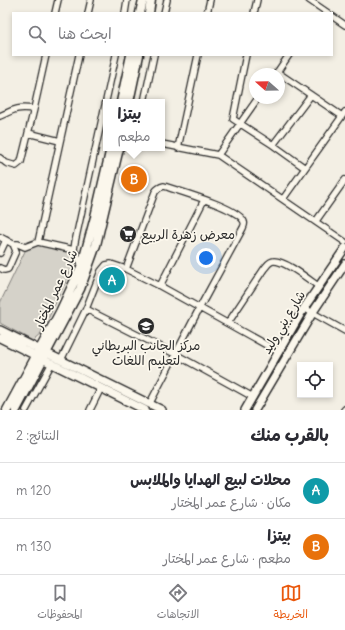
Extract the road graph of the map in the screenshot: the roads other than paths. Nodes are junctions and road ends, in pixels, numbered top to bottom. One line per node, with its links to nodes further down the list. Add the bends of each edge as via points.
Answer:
1 (58, 0): 11 (street)
2 (91, 0): 12 (street)
3 (128, 0): 13 (street)
4 (143, 0): 14 (main road)
5 (151, 0): 15 (main road)
6 (167, 0): 16 (street)
7 (210, 0): 17 (street)
8 (257, 0): 18 (street)
9 (309, 0): 10 (street)
10 (320, 11)
11 (55, 12)
12 (88, 12)
13 (125, 12)
14 (140, 12)
15 (149, 12)
16 (164, 12)
17 (207, 12)
18 (254, 12)
19 (333, 17): 20 (street)
20 (345, 25)
21 (46, 56): 38 (street)
22 (79, 56): 44 (street)
23 (116, 56): 33 (street)
24 (131, 56): 34 (main road)
25 (140, 56): 35 (main road)
26 (154, 56): 36 (street)
27 (198, 56): 47 (street)
28 (246, 56): 42 (street, via 233,119)
29 (288, 56): 30 (street)
30 (280, 68)
31 (285, 79): 32 (street)
32 (311, 95): 39 (street); 46 (street)
33 (107, 99)
34 (122, 99)
35 (130, 99)
36 (145, 99)
37 (254, 104): 42 (street)
38 (34, 109): 41 (street, via 16,108); 43 (street)
39 (344, 114): 52 (street)
40 (103, 115): 63 (street)
41 (0, 116)
42 (240, 123): 46 (street); 50 (street)
43 (28, 133): 44 (street); 51 (street, via 21,162 16,166 10,165)
44 (60, 141): 59 (street)
45 (165, 145): 47 (street)
46 (272, 145): 52 (street)
47 (178, 148): 50 (street)
48 (110, 151): 66 (main road, شارع عمر المختار)
49 (118, 151): 81 (main road, via 101,226 80,289)
50 (218, 155): 54 (street)
51 (0, 158)
52 (305, 168): 54 (street)
53 (345, 180): 56 (street)
54 (283, 199): 56 (street)
55 (204, 200): 68 (street, via 164,186 158,188); 69 (street); 73 (street, via 229,210 242,219 244,225)
56 (316, 221): 60 (street)
57 (0, 238): 58 (street)
58 (6, 240): 61 (street); 64 (street)
59 (38, 242): 61 (street, via 25,247); 63 (street)
60 (345, 242)
61 (13, 244): 67 (street, via 16,252 8,269)
62 (345, 248): 70 (street, شارع بني وليد)
63 (74, 250): 66 (street)
64 (0, 253)
65 (345, 264): 74 (street, شارع بني وليد)
66 (82, 265): 81 (main road, شارع عمر المختار)
67 (0, 268)
68 (126, 269): 69 (street); 72 (street, via 111,264 103,267)
69 (160, 286): 73 (street)
70 (318, 286): 71 (street, شارع بني وليد); 75 (street, via 287,266 270,262)
71 (304, 308): 74 (street); 79 (street, شارع بني وليد)
72 (86, 309): 80 (street); 82 (street)
73 (199, 309): 75 (street); 80 (street)
74 (312, 313): 77 (street); 94 (street, شارع بني وليد)
75 (228, 324): 79 (street)
76 (0, 330): 81 (street)
77 (345, 330)
78 (0, 338): 81 (street)
79 (279, 352): 85 (street, شارع بني وليد)
80 (175, 354): 85 (street); 86 (street)
81 (41, 355): 82 (street); 83 (street); 87 (main road, شارع عمر المختار); 88 (main road)
82 (61, 360): 86 (street)
83 (52, 364): 84 (street); 89 (street)
84 (101, 388): 90 (street); 91 (street)
85 (253, 396): 93 (street, شارع بني وليد)
86 (150, 403): 92 (street)
87 (7, 410)
88 (16, 410)
89 (26, 410)
90 (90, 410)
91 (144, 410)
92 (162, 410)
93 (245, 410)
94 (255, 410)

